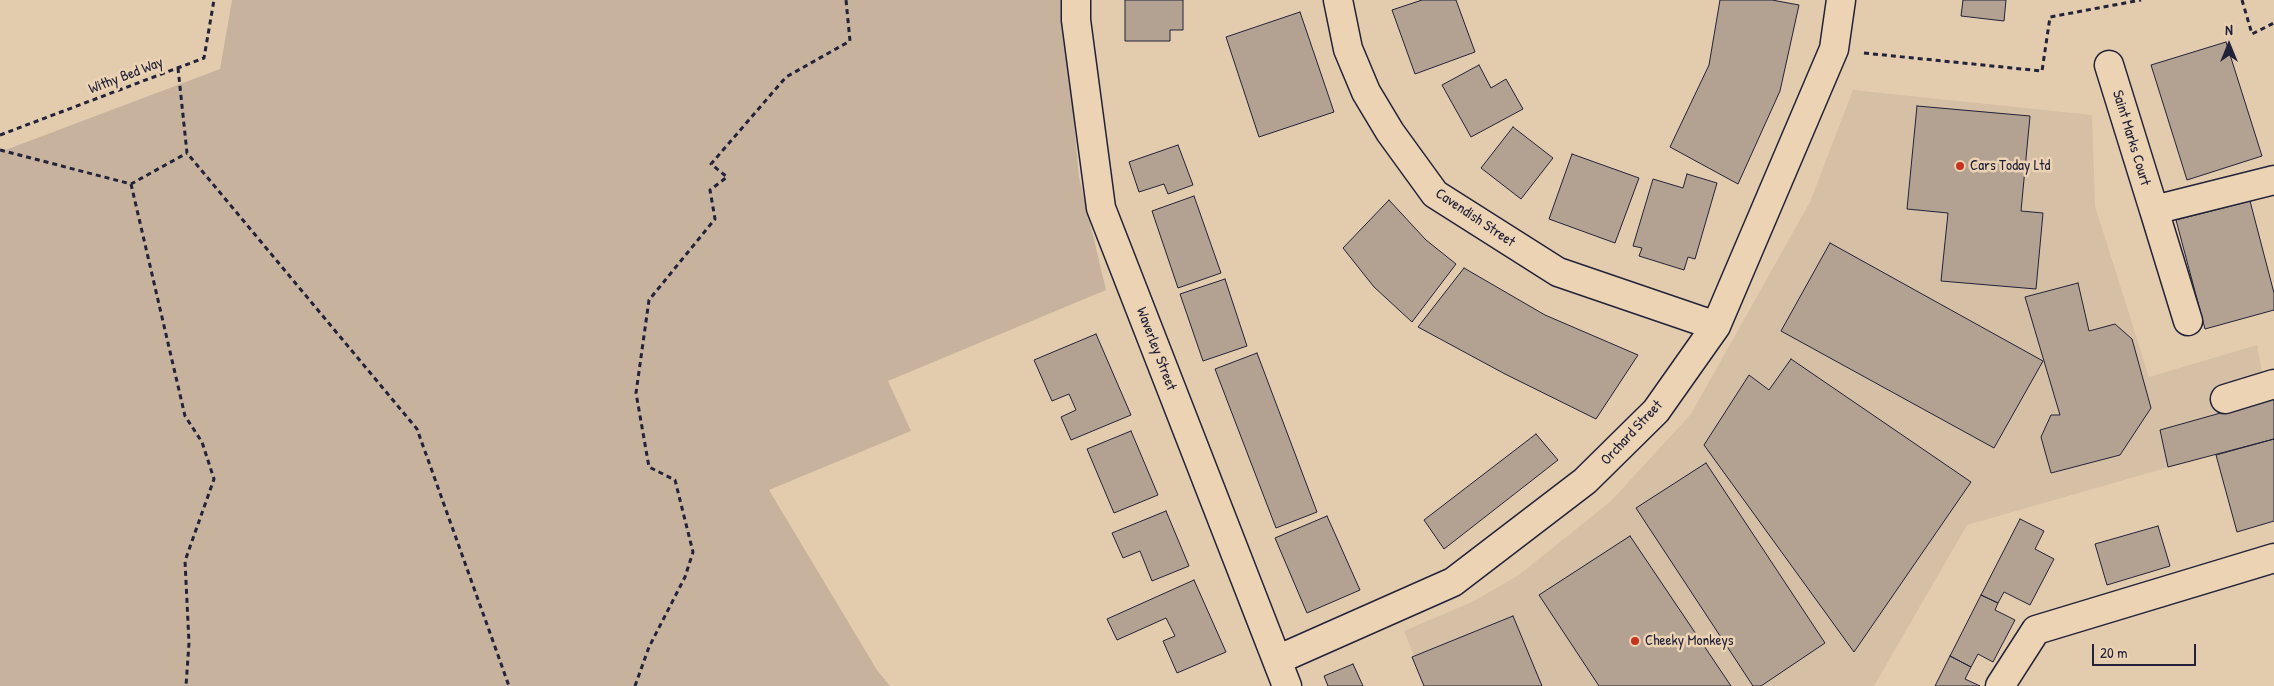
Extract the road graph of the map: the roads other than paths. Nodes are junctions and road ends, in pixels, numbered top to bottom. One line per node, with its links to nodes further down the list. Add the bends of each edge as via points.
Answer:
1 (1076, 0): 12 (street, Waverley Street, via 1101,208)
2 (1338, 0): 8 (street, Cavendish Street, via 1348,49 1366,92 1390,132 1435,194 1558,272)
3 (1840, 0): 8 (street, Orchard Street, via 1834,49)
4 (2109, 65): 6 (street, Saint Marks Court)
5 (2274, 180): 6 (street)
6 (2154, 210): 7 (street, Saint Marks Court)
7 (2188, 322)
8 (1716, 326): 12 (street, Orchard Street, via 1656,411 1578,487 1453,582)
9 (2274, 384): 10 (street)
10 (2225, 399)
11 (2274, 558): 14 (street, via 2036,630)
12 (1277, 660): 13 (street, Waverley Street)
13 (1287, 686)
14 (2000, 686)

